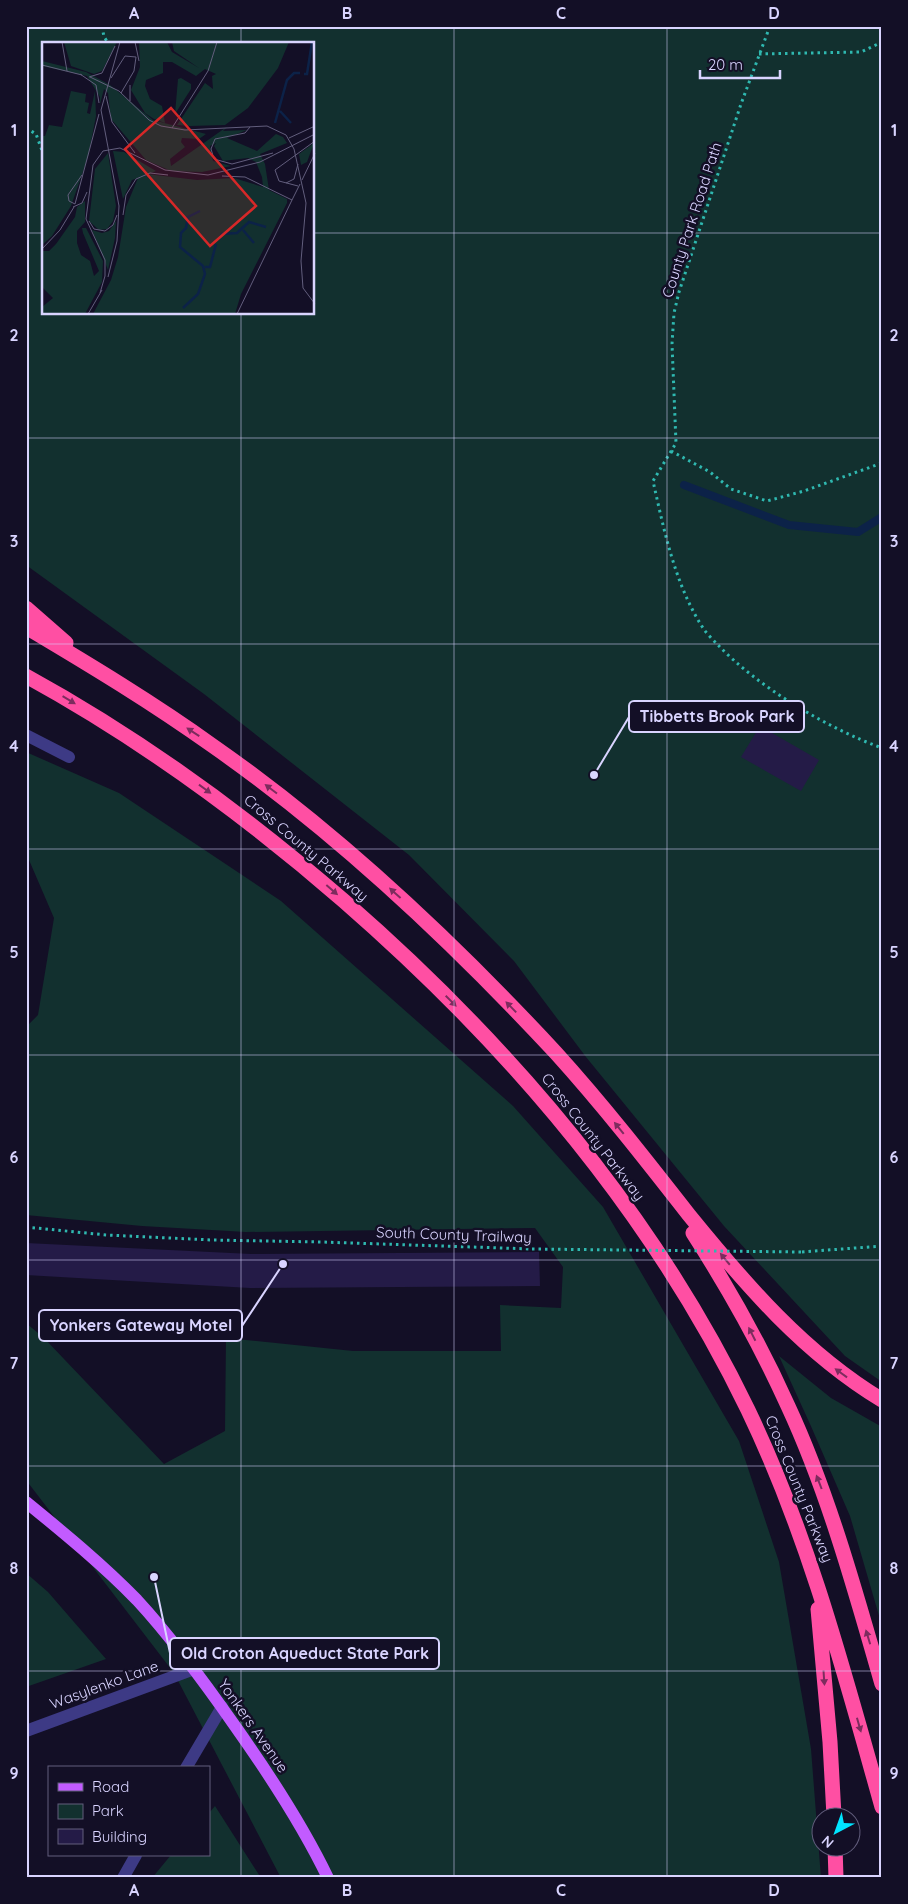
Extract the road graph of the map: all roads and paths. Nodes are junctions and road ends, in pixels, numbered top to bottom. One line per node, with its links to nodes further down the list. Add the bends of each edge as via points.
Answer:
1 (102, 26): 3 (path)
2 (770, 26): 5 (path, County Park Road Path)
3 (108, 42)
4 (882, 42): 5 (path, via 861,52)
5 (759, 54): 8 (path, County Park Road Path, via 674,313 676,443)
6 (26, 128): 7 (path, via 36,134)
7 (42, 150)
8 (671, 450): 9 (path, via 731,488 767,501); 15 (path, County Park Road Path, via 653,481 673,558 703,629 733,661 759,681 818,718)
9 (882, 463)
10 (26, 608): 12 (highway)
11 (26, 627): 12 (highway, Cross County Parkway)
12 (91, 665): 17 (highway, Cross County Parkway, one-way to 12, via 555,1053 395,892 252,774)
13 (26, 676): 22 (highway, Cross County Parkway, one-way to 22, via 148,749 276,843 404,955 529,1083 622,1200 701,1322 760,1435)
14 (26, 736): 16 (street)
15 (882, 748)
16 (69, 757)
17 (650, 1166): 20 (highway, one-way to 17, via 837,1370 780,1320 725,1259); 24 (highway, one-way to 17, via 824,1497 789,1407 723,1280)
18 (26, 1228): 19 (path, South County Trailway, bridge, via 202,1240 532,1249 802,1252)
19 (882, 1246)
20 (882, 1400)
21 (26, 1502): 23 (main road, Yonkers Avenue, via 136,1599)
22 (816, 1577): 28 (highway, one-way to 28); 29 (highway, Cross County Parkway, one-way to 29)
23 (194, 1670): 25 (main road, Yonkers Avenue); 26 (street, Wasylenko Lane)
24 (882, 1684)
25 (222, 1707): 27 (street); 33 (main road, Yonkers Avenue, via 290,1808)
26 (26, 1731)
27 (187, 1766)
28 (833, 1806)
29 (882, 1807)
30 (135, 1856): 32 (street)
31 (835, 1856): 34 (highway)
32 (123, 1878)
33 (328, 1878)
34 (836, 1878)

